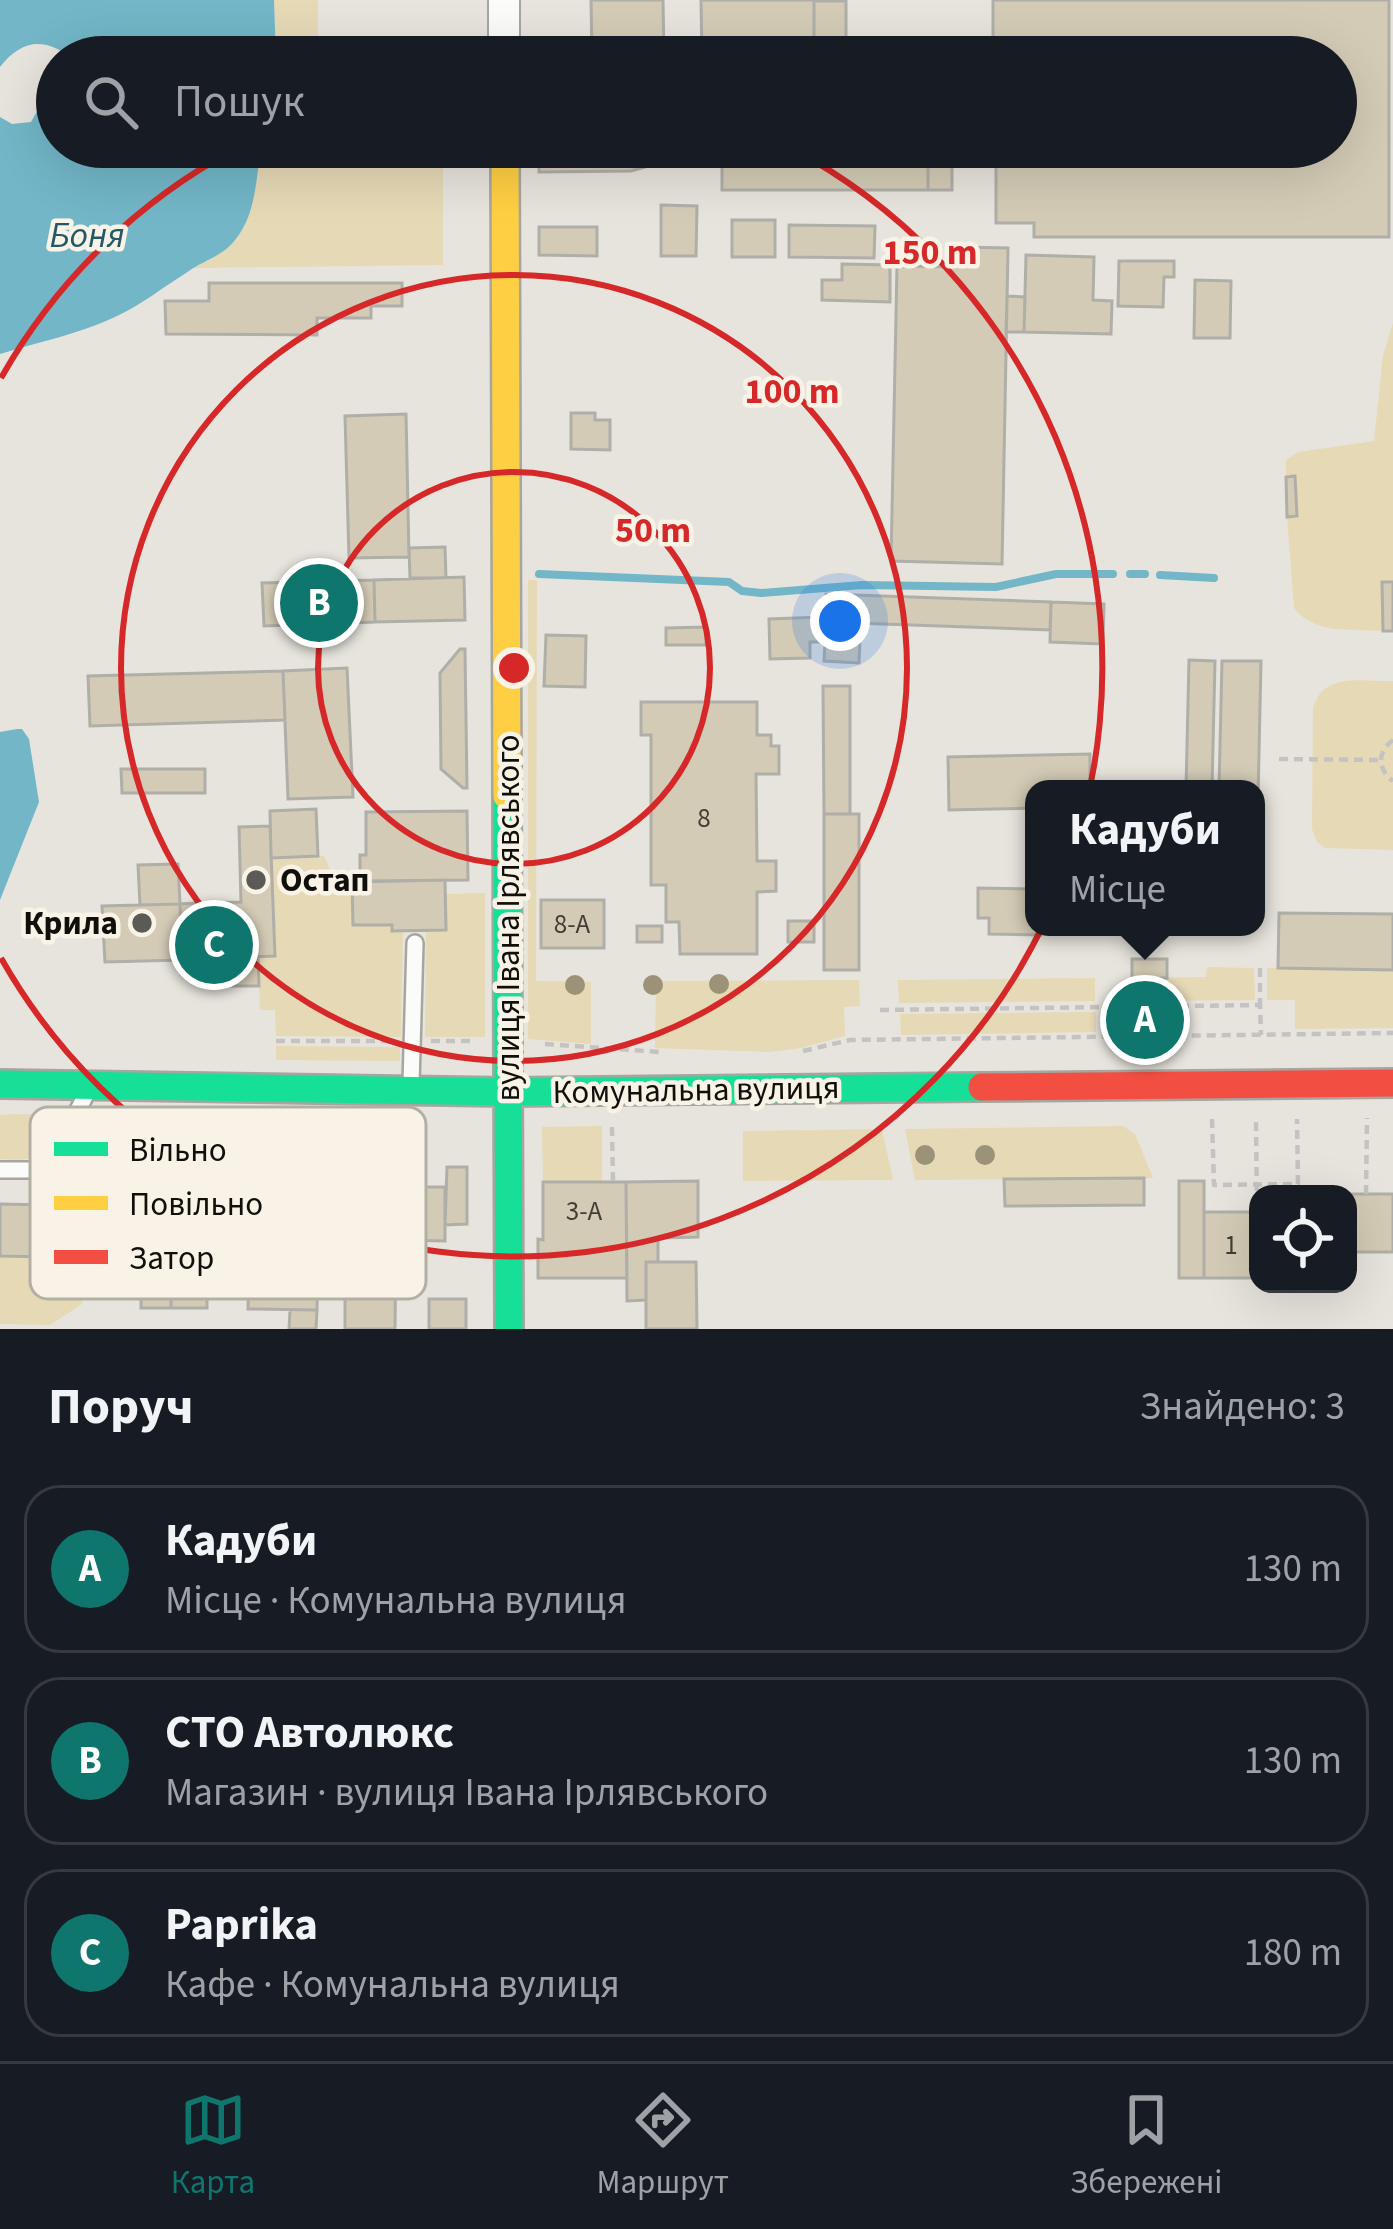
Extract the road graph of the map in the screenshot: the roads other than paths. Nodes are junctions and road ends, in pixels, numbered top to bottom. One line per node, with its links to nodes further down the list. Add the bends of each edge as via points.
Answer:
1 (504, 0): 2 (street)
2 (504, 36)
3 (505, 168): 9 (main road, вулиця Івана Ірлявського)
4 (415, 944): 8 (lane)
5 (1393, 1083): 9 (main road, Комунальна вулиця)
6 (0, 1084): 7 (main road, Комунальна вулиця)
7 (90, 1087): 8 (main road, Комунальна вулиця); 10 (lane)
8 (411, 1091): 9 (main road, Комунальна вулиця)
9 (508, 1092): 11 (main road, вулиця Івана Ірлявського)
10 (79, 1107)
11 (509, 1329)

